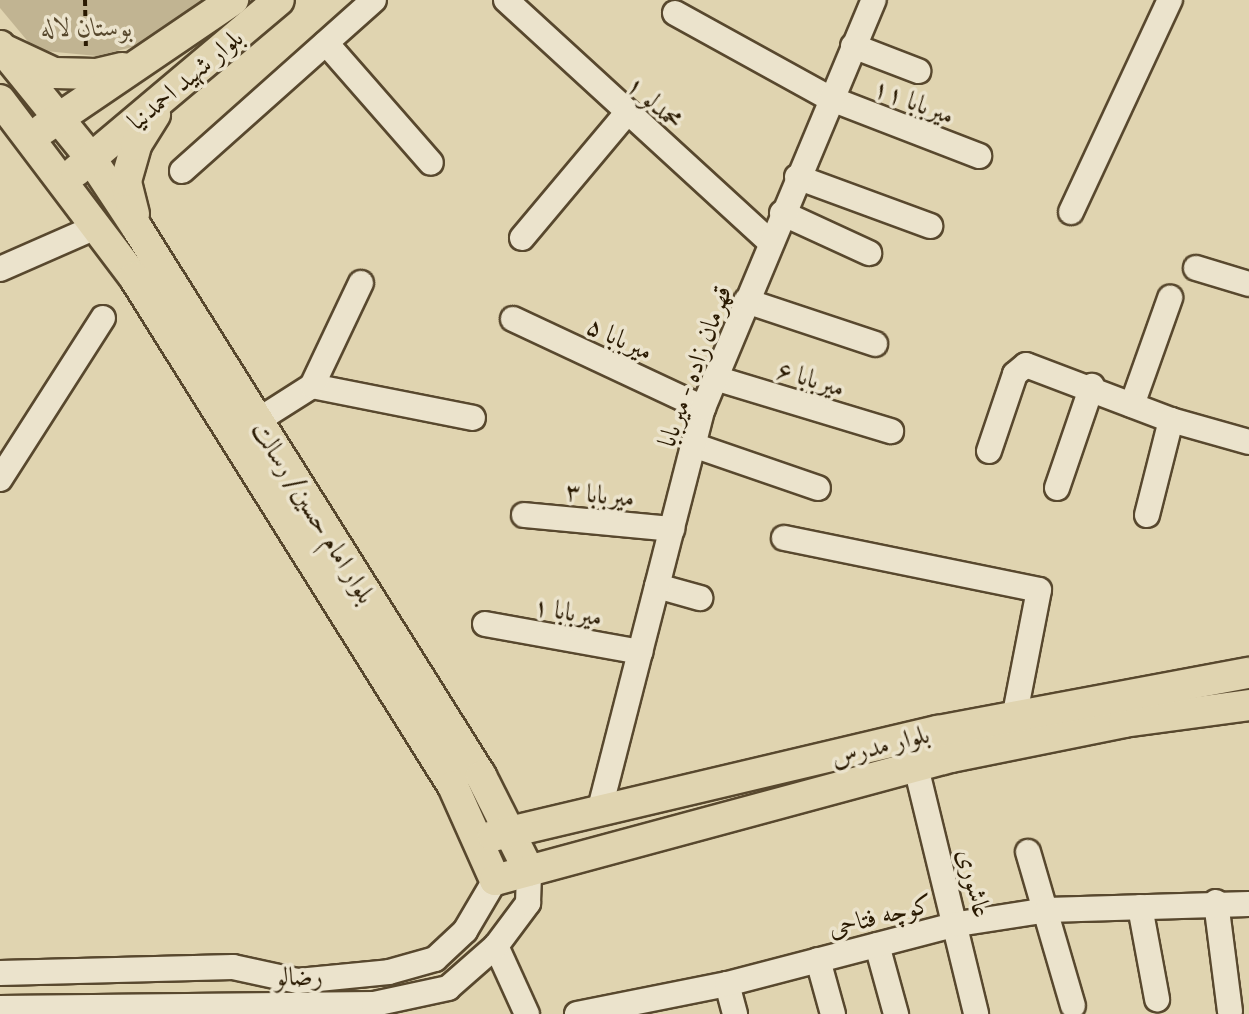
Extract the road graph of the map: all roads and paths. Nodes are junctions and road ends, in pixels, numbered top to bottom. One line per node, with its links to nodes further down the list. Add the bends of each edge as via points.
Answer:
1 (85, 0): 14 (path)
2 (233, 0): 12 (main road, بلوار شهید احمدنیا)
3 (279, 0): 16 (main road, بلوار شهید احمدنیا)
4 (374, 0): 9 (street)
5 (506, 0): 18 (street, محمدلو ۱)
6 (874, 0): 10 (street, قهرمان زاده - میربابا)
7 (1170, 0): 27 (street)
8 (675, 13): 15 (street, میربابا ۱۱)
9 (326, 43): 23 (street); 24 (street)
10 (853, 46): 13 (street); 15 (street, قهرمان زاده - میربابا)
11 (1, 48): 14 (main road, via 54,73); 19 (main road, بلوار امام حسین/ رسالت)
12 (132, 65): 14 (main road); 19 (main road, بلوار شهید احمدنیا)
13 (918, 71)
14 (86, 73)
15 (829, 98): 21 (street, میربابا ۱۱); 25 (street, قهرمان زاده - میربابا)
16 (163, 99): 22 (main road, بلوار شهید احمدنیا); 31 (main road, via 136,145 126,181)
17 (0, 100): 20 (main road, بلوار امام حسین/ رسالت)
18 (626, 114): 32 (street); 33 (street, محمدلو ۱)
19 (58, 118): 20 (main road, بلوار شهید احمدنیا); 22 (main road, بلوار امام حسین/ رسالت)
20 (29, 141): 26 (main road, بلوار امام حسین/ رسالت)
21 (979, 156)
22 (90, 157): 26 (main road, بلوار شهید احمدنیا); 31 (main road, بلوار امام حسین/ رسالت)
23 (431, 163)
24 (182, 171)
25 (797, 177): 28 (street, قهرمان زاده - میربابا); 30 (street)
26 (64, 183): 29 (main road, بلوار امام حسین/ رسالت)
27 (1071, 212)
28 (782, 213): 33 (street, قهرمان زاده - میربابا); 34 (street)
29 (98, 226): 36 (street); 73 (main road, بلوار امام حسین/ رسالت, via 453,786)
30 (930, 226)
31 (137, 228): 51 (main road, بلوار امام حسین/ رسالت)
32 (522, 238)
33 (770, 242): 40 (street, قهرمان زاده - میربابا)
34 (869, 253)
35 (1196, 268): 38 (street)
36 (0, 269)
37 (361, 283): 45 (street)
38 (1249, 284)
39 (1170, 298): 47 (street)
40 (746, 301): 43 (street); 44 (street, قهرمان زاده - میربابا)
41 (103, 318): 56 (street)
42 (513, 319): 48 (street, میربابا ۵)
43 (875, 344)
44 (715, 378): 48 (street, قهرمان زاده - میربابا); 52 (street, میربابا ۶)
45 (312, 386): 49 (street); 51 (street)
46 (1092, 386): 47 (street); 55 (street, via 1026,365 1021,368); 58 (street)
47 (1132, 405): 50 (street)
48 (703, 408): 54 (street, قهرمان زاده - میربابا)
49 (473, 418)
50 (1171, 420): 53 (street); 60 (street)
51 (257, 421): 72 (main road, بلوار امام حسین/ رسالت)
52 (891, 431)
53 (1248, 440)
54 (693, 445): 57 (street); 61 (street, قهرمان زاده - میربابا)
55 (989, 451)
56 (0, 479)
57 (818, 488)
58 (1057, 488)
59 (524, 515): 61 (street, میربابا ۳)
60 (1147, 515)
61 (672, 529): 63 (street, قهرمان زاده - میربابا)
62 (784, 538): 69 (street, via 1039,590)
63 (657, 586): 64 (street); 66 (street, قهرمان زاده - میربابا)
64 (700, 598)
65 (485, 624): 66 (street, میربابا ۱)
66 (640, 652): 71 (street, قهرمان زاده - میربابا)
67 (1245, 669): 69 (main road, بلوار مدرس)
68 (1249, 705): 69 (main road, بلوار مدرس)
69 (1017, 729): 70 (main road, بلوار مدرس); 71 (main road, بلوار مدرس)
70 (916, 767): 75 (main road, بلوار مدرس); 81 (street, عاشوری)
71 (599, 812): 72 (main road, بلوار مدرس)
72 (513, 830): 73 (main road, بلوار مدرس); 75 (main road, بلوار امام حسین/ رسالت)
73 (479, 841): 76 (main road, بلوار امام حسین/ رسالت)
74 (1028, 852): 80 (street)
75 (529, 871): 76 (main road, بلوار مدرس); 83 (street, رضالو, via 528,903)
76 (495, 880): 85 (street, رضالو, via 465,931 435,959 389,972 298,981 233,967)
77 (1216, 902): 78 (street, کوچه فتاحی); 79 (street, کوچه فتاحی); 93 (street)
78 (1249, 904)
79 (1140, 907): 80 (street, کوچه فتاحی); 87 (street)
80 (1047, 910): 81 (street, کوچه فتاحی); 88 (street)
81 (958, 924): 82 (street, کوچه فتاحی); 99 (street, عاشوری)
82 (877, 945): 84 (street, کوچه فتاحی); 98 (street)
83 (496, 946): 91 (street, رضالو, via 448,988 374,1004); 94 (street)
84 (818, 960): 86 (street, کوچه فتاحی); 97 (street)
85 (0, 973)
86 (727, 984): 92 (street, کوچه فتاحی); 96 (street)
87 (1157, 999)
88 (1073, 1006)
89 (3, 1010): 90 (street, رضالو)
90 (89, 1010): 91 (street, رضالو)
91 (242, 1010)
92 (636, 1010): 95 (street, کوچه فتاحی)
93 (1230, 1011)
94 (527, 1014)
95 (577, 1014)
96 (735, 1014)
97 (833, 1014)
98 (896, 1014)
99 (976, 1014)

